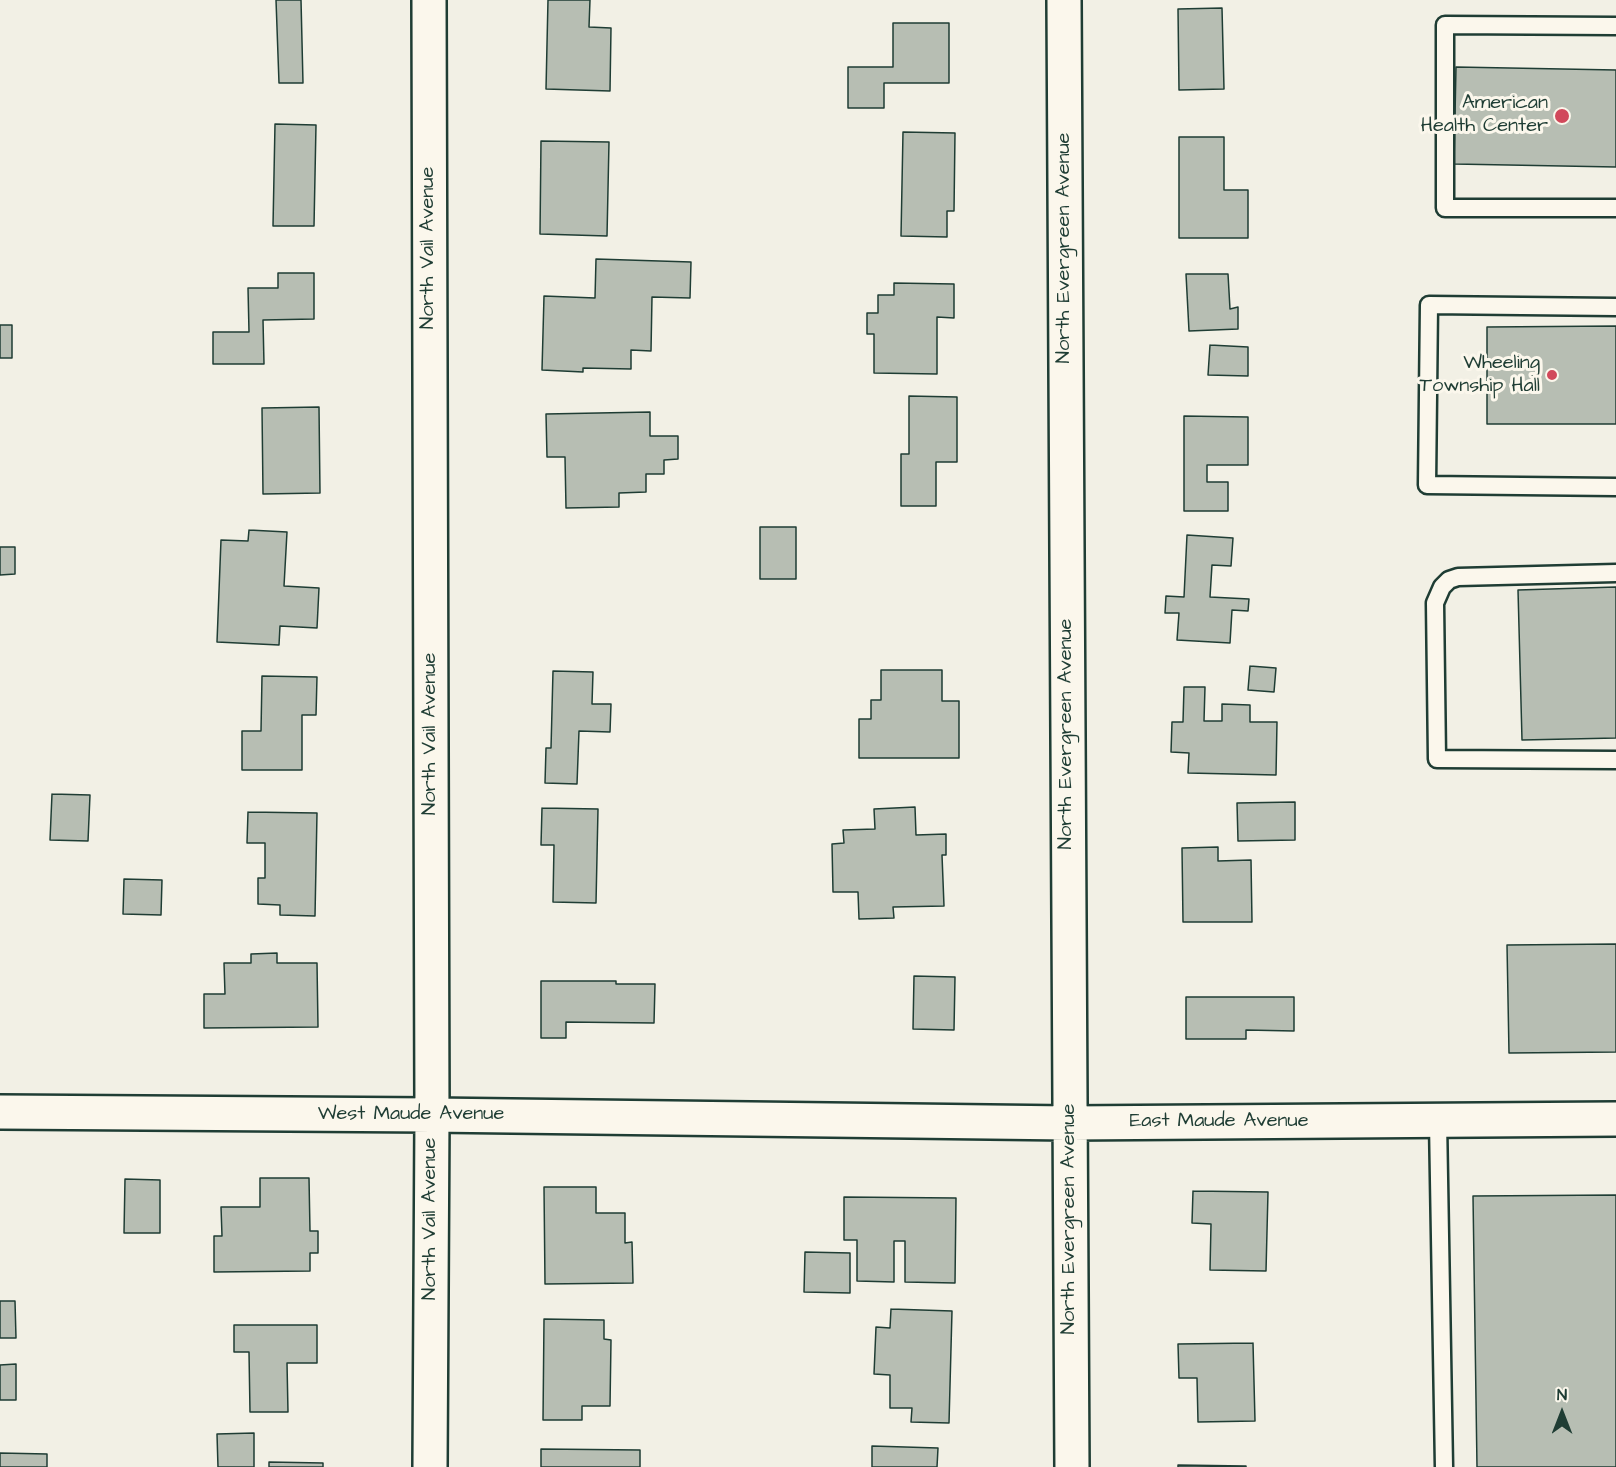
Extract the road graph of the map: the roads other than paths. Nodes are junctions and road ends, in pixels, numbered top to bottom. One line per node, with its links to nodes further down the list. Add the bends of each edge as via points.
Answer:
1 (429, 0): 10 (street, North Vail Avenue)
2 (1064, 0): 14 (street, North Evergreen Avenue)
3 (1616, 26): 4 (lane, via 1445,25 1445,208)
4 (1616, 208)
5 (1616, 307): 6 (lane, via 1429,305 1427,485)
6 (1616, 487)
7 (1616, 573): 8 (lane, via 1458,577 1442,587 1435,603 1437,759)
8 (1616, 760)
9 (0, 1112): 10 (street, West Maude Avenue)
10 (432, 1115): 11 (street, West Maude Avenue); 15 (street, North Vail Avenue)
11 (822, 1119): 14 (street, East Maude Avenue)
12 (1616, 1119): 13 (street, East Maude Avenue)
13 (1438, 1121): 14 (street, East Maude Avenue); 17 (lane)
14 (1069, 1123): 16 (street, North Evergreen Avenue)
15 (430, 1467)
16 (1072, 1467)
17 (1444, 1467)

